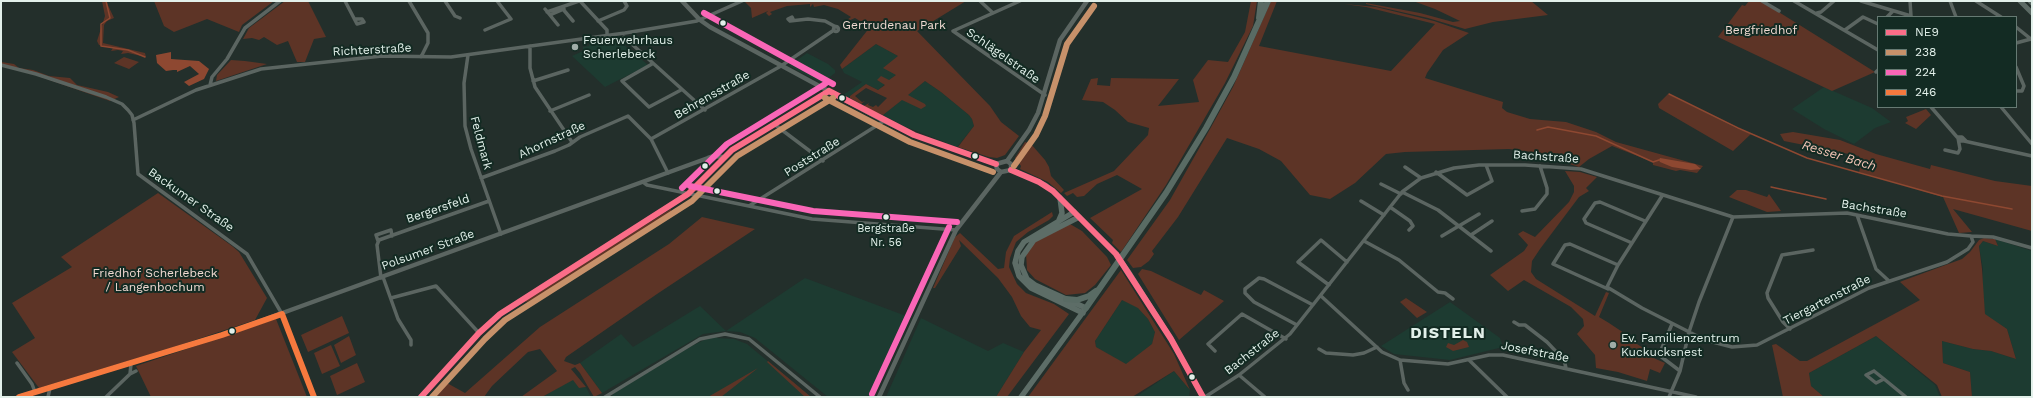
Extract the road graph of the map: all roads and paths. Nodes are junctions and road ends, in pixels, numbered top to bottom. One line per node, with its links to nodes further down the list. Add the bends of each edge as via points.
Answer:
1 (280, 1): 61 (street, via 245,28 228,59 212,77)
2 (345, 1): 36 (street)
3 (409, 1): 54 (street, via 428,33 428,43)
4 (446, 1): 35 (street, via 455,16)
5 (497, 1): 45 (street, via 508,15 505,22)
6 (580, 1): 25 (street); 40 (street)
7 (624, 1): 23 (street)
8 (682, 1): 37 (street)
9 (742, 1): 37 (street)
10 (980, 1): 28 (street)
11 (1020, 1): 28 (street)
12 (1087, 1): 66 (street, via 1060,40)
13 (1261, 1): 43 (highway)
14 (1268, 1): 43 (highway)
15 (1762, 1): 26 (street)
16 (1794, 1): 29 (street)
17 (1834, 1): 29 (street)
18 (1861, 1): 27 (street)
19 (1910, 1): 32 (street)
20 (1950, 1): 33 (street)
21 (1976, 1): 34 (street)
22 (2020, 1): 30 (main road)
23 (627, 6): 24 (street); 40 (street, via 624,10)
24 (632, 7)
25 (563, 9): 39 (street); 42 (street, via 547,12)
26 (1779, 11)
27 (1893, 11): 31 (street); 32 (street)
28 (993, 13): 66 (street, Schlägelstraße, via 953,31)
29 (1817, 13): 46 (street)
30 (2032, 13)
31 (1888, 16)
32 (1911, 16)
33 (1956, 16)
34 (1999, 16)
35 (460, 18)
36 (355, 19)
37 (700, 20): 48 (street); 57 (street)
38 (794, 20): 57 (street, Behrensstraße, via 825,21 835,28)
39 (573, 21)
40 (598, 21): 47 (street, via 607,30)
41 (1877, 24): 46 (street, via 1863,17)
42 (558, 25)
43 (1257, 27): 130 (highway, via 1234,77 1206,128 1166,193)
44 (2017, 28): 49 (street)
45 (485, 30)
46 (1845, 30): 52 (street)
47 (607, 36): 48 (street, Richterstraße); 51 (street, Richterstraße)
48 (622, 36): 55 (street)
49 (2032, 39): 50 (street)
50 (2017, 43)
51 (530, 46): 53 (street, Richterstraße); 60 (street)
52 (1877, 49)
53 (468, 55): 54 (street, Richterstraße, via 445,58); 91 (street, Feldmark, via 464,83 464,116)
54 (421, 57): 61 (street, Richterstraße, via 382,56 261,69)
55 (652, 64): 62 (street); 62 (street, via 622,81 649,107)
56 (1, 65): 71 (street, via 113,99 128,110)
57 (781, 66): 63 (street); 69 (street, Behrensstraße)
58 (2017, 68): 64 (street, via 2024,86 2022,91)
59 (568, 70): 60 (street)
60 (533, 81): 70 (street)
61 (210, 85): 71 (street, Richterstraße)
62 (681, 90): 69 (street)
63 (829, 91): 72 (street); 73 (street, Polsumer Straße)
64 (2017, 92)
65 (589, 95): 70 (street)
66 (1044, 95): 82 (street, via 1034,122)
67 (1932, 108): 74 (street)
68 (2002, 108): 77 (street)
69 (705, 110): 75 (street, Behrensstraße)
70 (550, 111): 76 (street)
71 (134, 120): 139 (street, Backumer Straße, via 138,174 243,249)
72 (884, 121): 81 (street, Poststraße); 83 (street, via 914,135)
73 (774, 124): 80 (street, Polsumer Straße); 81 (street)
74 (1958, 138): 78 (street, via 1958,153); 79 (street)
75 (652, 139): 76 (street, Ahornstraße, via 628,116); 90 (street)
76 (572, 142): 91 (street, Ahornstraße, via 538,158)
77 (2032, 144)
78 (1945, 150)
79 (2032, 156)
80 (723, 157): 90 (street, Polsumer Straße, via 714,156); 96 (street)
81 (822, 161): 101 (street, Poststraße)
82 (1007, 161): 83 (street); 87 (street, via 1012,166)
83 (996, 164): 88 (street)
84 (1486, 165): 85 (street, Bachstraße); 89 (street, Bachstraße); 89 (street, via 1492,181 1467,195)
85 (1540, 166): 97 (street, Bachstraße, via 1583,170); 103 (street, via 1547,194 1535,209)
86 (1405, 167): 92 (street)
87 (1011, 170): 88 (street); 98 (street, via 1046,185)
88 (1001, 172): 113 (street)
89 (1436, 172): 92 (street, Bachstraße)
90 (668, 173): 93 (street, Polsumer Straße)
91 (481, 178): 100 (street, Feldmark)
92 (1421, 178): 95 (street, Bachstraße)
93 (643, 182): 96 (street); 115 (street, Polsumer Straße)
94 (1381, 184): 95 (street)
95 (1402, 193): 102 (street, Bachstraße); 112 (street, via 1438,210)
96 (688, 194): 101 (street); 145 (street, via 507,309)
97 (1662, 196): 108 (street, Bachstraße); 111 (street)
98 (1060, 198): 104 (street); 109 (main road, via 1062,213)
99 (1361, 200): 106 (street)
100 (489, 201): 115 (street, Feldmark); 117 (street, Bergersfeld)
101 (749, 206): 113 (street, via 812,219)
102 (1390, 208): 106 (street, Bachstraße); 114 (street, via 1410,221 1413,226)
103 (1522, 211)
104 (1076, 214): 109 (main road); 135 (main road, via 1034,240 1022,257 1021,265 1027,279); 174 (main road, via 1116,254 1130,274)
105 (1479, 214): 112 (street)
106 (1384, 215): 121 (street, Bachstraße)
107 (1857, 215): 108 (street, Bachstraße, via 1786,214); 119 (street, Bachstraße, via 1948,234); 129 (street, via 1876,269)
108 (1733, 217): 144 (street)
109 (1058, 220): 138 (main road, via 1024,242 1015,257 1016,270 1023,282 1031,288)
110 (1492, 221): 116 (street)
111 (1645, 221): 122 (street); 122 (street, via 1600,202 1595,203 1584,219 1586,223)
112 (1459, 226): 116 (street); 118 (street)
113 (956, 230): 172 (street)
114 (1409, 230)
115 (501, 234): 128 (street, Polsumer Straße)
116 (1471, 235): 125 (street)
117 (392, 236): 120 (street, Bergersfeld); 120 (street, Bergersfeld, via 391,230 376,235)
118 (1442, 236)
119 (1972, 236): 123 (street, via 1993,237); 129 (street, Tiergartenstraße, via 1971,246 1962,255)
120 (378, 241): 128 (street)
121 (1364, 241): 126 (street, Bachstraße); 136 (street, via 1398,260 1438,292 1445,293)
122 (1632, 243): 127 (street)
123 (2032, 248)
124 (1813, 250): 143 (street, via 1782,254 1767,292 1782,322)
125 (1491, 251)
126 (1347, 262): 131 (street, Bachstraße); 131 (street, via 1321,240 1298,262)
127 (1618, 265): 132 (street, via 1607,284); 132 (street, Tiergartenstraße, via 1570,244 1565,245 1553,264)
128 (382, 278): 134 (street); 139 (street, Polsumer Straße)
129 (1888, 282): 143 (street, Tiergartenstraße, via 1854,295)
130 (1103, 284): 135 (highway, via 1083,299); 138 (highway)
131 (1329, 285): 133 (street, Bachstraße)
132 (1609, 290): 141 (street, Tiergartenstraße)
133 (1321, 296): 137 (street, Bachstraße); 148 (street, Josefstraße)
134 (391, 298): 145 (street, via 436,286); 147 (street, via 398,319 412,340)
135 (1066, 299): 138 (main road)
136 (1453, 299)
137 (1313, 305): 142 (street, Bachstraße); 142 (street, via 1264,279 1259,278 1245,289 1254,302)
138 (1084, 310): 173 (main road)
139 (282, 314): 154 (street, Polsumer Straße); 168 (street, Backumer Straße)
140 (1514, 322): 155 (street, via 1525,325 1552,346 1564,360)
141 (1672, 324): 144 (street, Tiergartenstraße); 157 (street, via 1659,355)
142 (1297, 325): 146 (street, Bachstraße)
143 (1790, 329): 144 (street, Tiergartenstraße, via 1758,345 1732,347 1705,340)
144 (1689, 332): 157 (street)
145 (479, 333): 169 (street)
146 (1286, 339): 150 (street, via 1242,314 1208,344); 159 (street, Bachstraße)
147 (411, 345)
148 (1377, 347): 149 (street, via 1353,355 1326,353); 151 (street, Josefstraße)
149 (1319, 349)
150 (1215, 351)
151 (1400, 360): 152 (street, Josefstraße, via 1448,364); 162 (street, via 1404,383)
152 (1469, 360): 155 (street, Josefstraße, via 1502,355); 176 (street)
153 (17, 364): 164 (street)
154 (131, 364): 158 (street); 161 (street, Polsumer Straße)
155 (1566, 368): 163 (street, Josefstraße)
156 (136, 371): 158 (street)
157 (1680, 371): 163 (street)
158 (130, 374): 167 (street)
159 (1239, 375): 174 (street, Bachstraße); 175 (street)
160 (1884, 379): 179 (street)
161 (50, 388): 164 (street, Polsumer Straße); 166 (street)
162 (1408, 390)
163 (1672, 391): 177 (street); 178 (street, Josefstraße)
164 (35, 392): 165 (street, Polsumer Straße)
165 (19, 397)
166 (48, 397)
167 (106, 397)
168 (314, 397)
169 (422, 397)
170 (605, 397): 171 (street, via 700,339 725,334 749,339)
171 (820, 397)
172 (879, 397)
173 (1021, 397)
174 (1204, 397)
175 (1265, 397)
176 (1507, 397)
177 (1669, 397)
178 (1696, 397)
179 (1906, 397)

